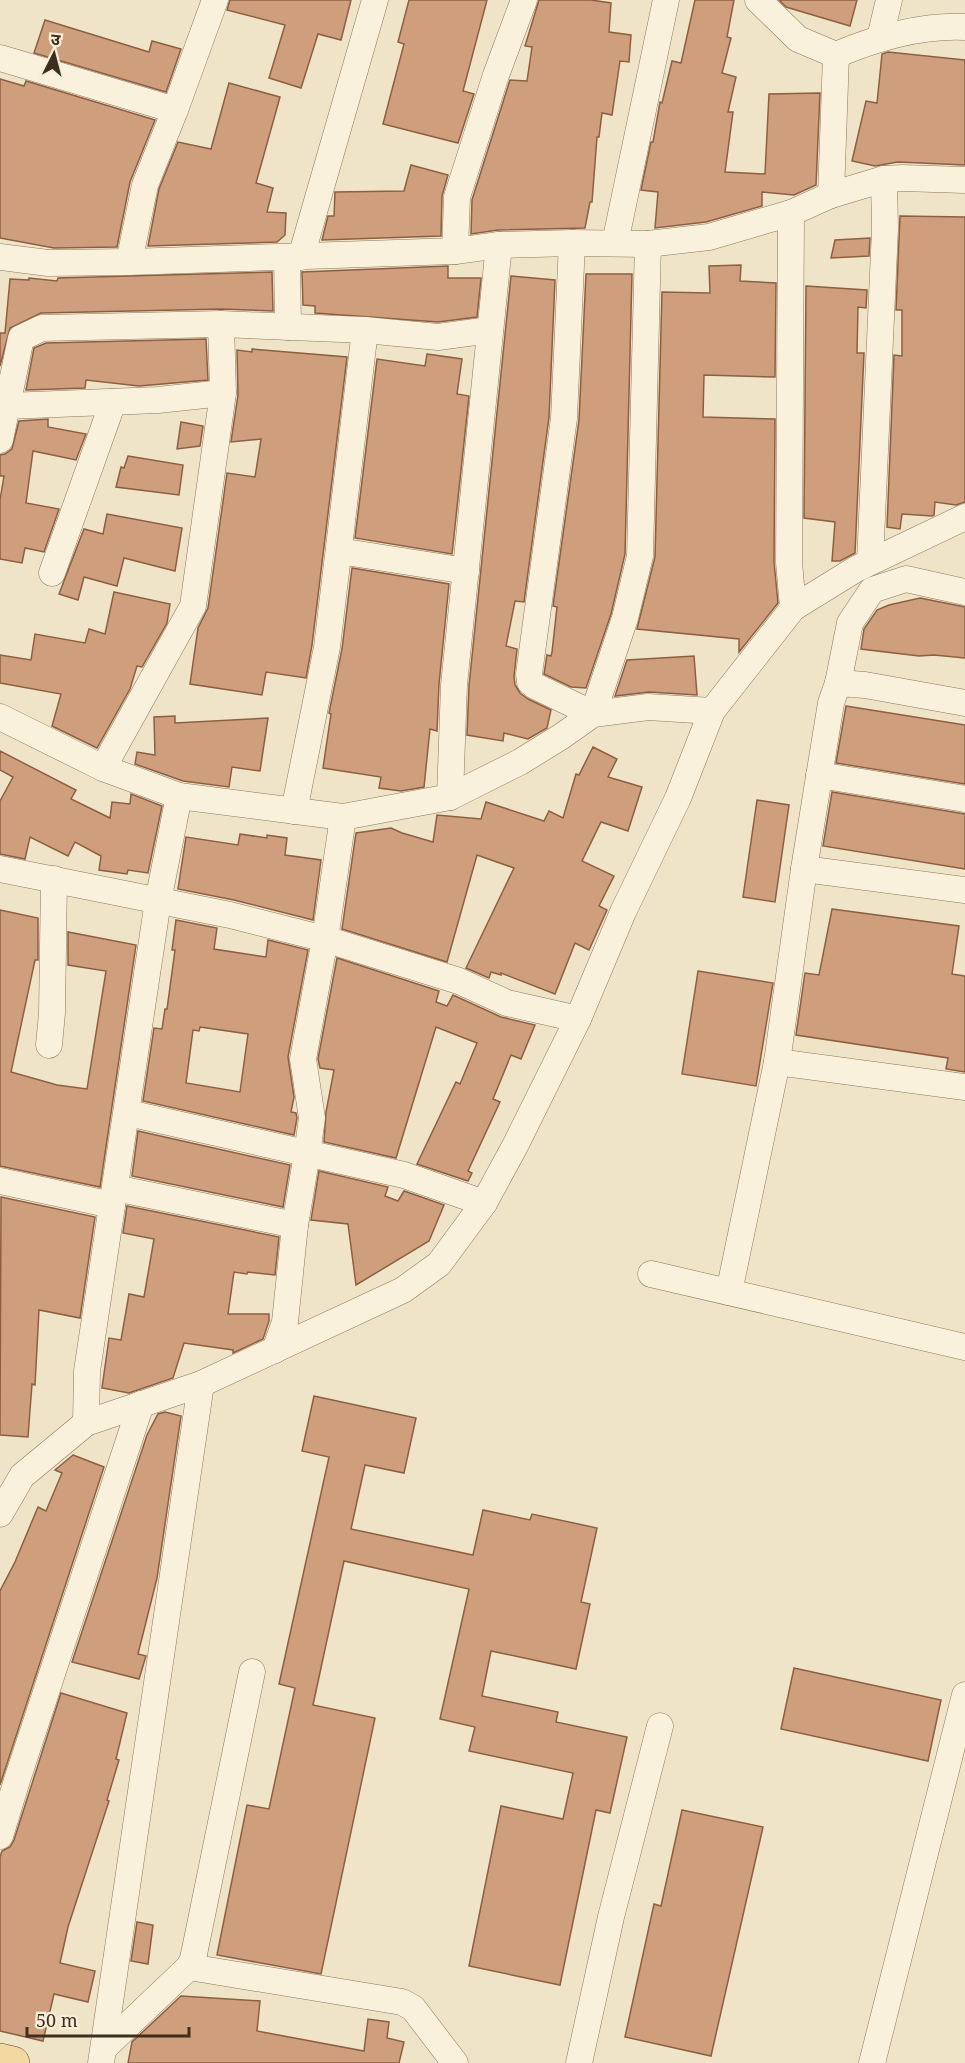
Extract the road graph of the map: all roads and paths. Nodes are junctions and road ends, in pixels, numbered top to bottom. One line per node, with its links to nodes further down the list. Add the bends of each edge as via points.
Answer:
1 (215, 0): 11 (street)
2 (375, 0): 22 (street)
3 (524, 0): 20 (street, via 457,197)
4 (666, 0): 17 (street)
5 (758, 0): 9 (street, via 798,39)
6 (889, 0): 8 (street)
7 (965, 27): 8 (street)
8 (880, 38): 9 (street)
9 (836, 55): 14 (street)
10 (0, 58): 11 (street)
11 (176, 110): 23 (street, via 145,185)
12 (884, 179): 13 (street); 14 (street); 35 (street)
13 (965, 180)
14 (831, 195): 15 (street)
15 (790, 213): 18 (street, via 709,237); 39 (street, via 789,562)
16 (572, 243): 17 (street); 19 (street); 43 (street, via 564,418 529,674 535,686)
17 (615, 243): 18 (street)
18 (648, 244): 43 (street, via 640,556 625,618)
19 (499, 245): 20 (street); 27 (street)
20 (455, 251): 22 (street)
21 (0, 257): 23 (street, via 48,263)
22 (294, 257): 23 (street); 25 (street)
23 (129, 262)
24 (221, 324): 25 (street); 28 (street, via 42,328 21,338); 29 (street)
25 (288, 327): 26 (street)
26 (365, 330): 27 (street, via 438,337); 34 (street)
27 (490, 330): 36 (street)
28 (7, 374): 31 (street)
29 (223, 393): 30 (street); 45 (street, via 193,606)
30 (113, 402): 31 (street); 37 (street)
31 (7, 406): 32 (street)
32 (0, 440)
33 (965, 517): 35 (street)
34 (339, 551): 36 (street); 50 (street, via 327,647)
35 (870, 562): 39 (street)
36 (466, 571): 48 (street, via 454,685)
37 (52, 573)
38 (965, 591): 40 (street, via 906,579 872,590 850,623)
39 (793, 608): 42 (street)
40 (838, 683): 41 (street); 46 (street)
41 (965, 703)
42 (712, 711): 43 (street, via 648,707); 58 (street, via 678,798 623,912)
43 (593, 714): 48 (street, via 520,762)
44 (0, 717): 45 (street)
45 (103, 768): 47 (street)
46 (819, 775): 49 (street); 52 (street)
47 (179, 796): 50 (street); 56 (street)
48 (450, 797): 51 (street)
49 (965, 799)
50 (294, 811): 51 (street)
51 (343, 817): 57 (street)
52 (804, 868): 55 (street); 60 (street)
53 (0, 869): 54 (street)
54 (54, 879): 56 (street); 59 (street)
55 (965, 890)
56 (158, 901): 57 (street); 62 (street)
57 (325, 939): 58 (street, via 459,981 507,1003); 63 (street, via 303,1059 312,1118)
58 (578, 1019): 66 (street)
59 (49, 1046)
60 (777, 1062): 61 (street); 69 (street)
61 (965, 1087)
62 (128, 1113): 63 (street); 65 (street)
63 (308, 1154): 66 (street, via 404,1175); 67 (street)
64 (0, 1181): 65 (street)
65 (113, 1197): 67 (street); 74 (street, via 87,1371)
66 (483, 1203): 71 (street, via 439,1264 404,1290)
67 (295, 1225): 71 (street, via 285,1322)
68 (651, 1274): 69 (street)
69 (729, 1292): 70 (street)
70 (965, 1347)
71 (275, 1350): 72 (street)
72 (201, 1384): 73 (street); 81 (street)
73 (141, 1404): 74 (street); 79 (street)
74 (86, 1423): 75 (street, via 22,1476)
75 (0, 1514)
76 (252, 1672): 80 (street)
77 (965, 1695): 86 (street)
78 (660, 1726): 85 (street, via 602,1954)
79 (0, 1836)
80 (189, 1967): 81 (street); 84 (street, via 402,2002 413,2008)
81 (102, 2055)
82 (0, 2060): 83 (main road)
83 (13, 2063)
84 (455, 2063)
85 (579, 2063)
86 (872, 2063)

